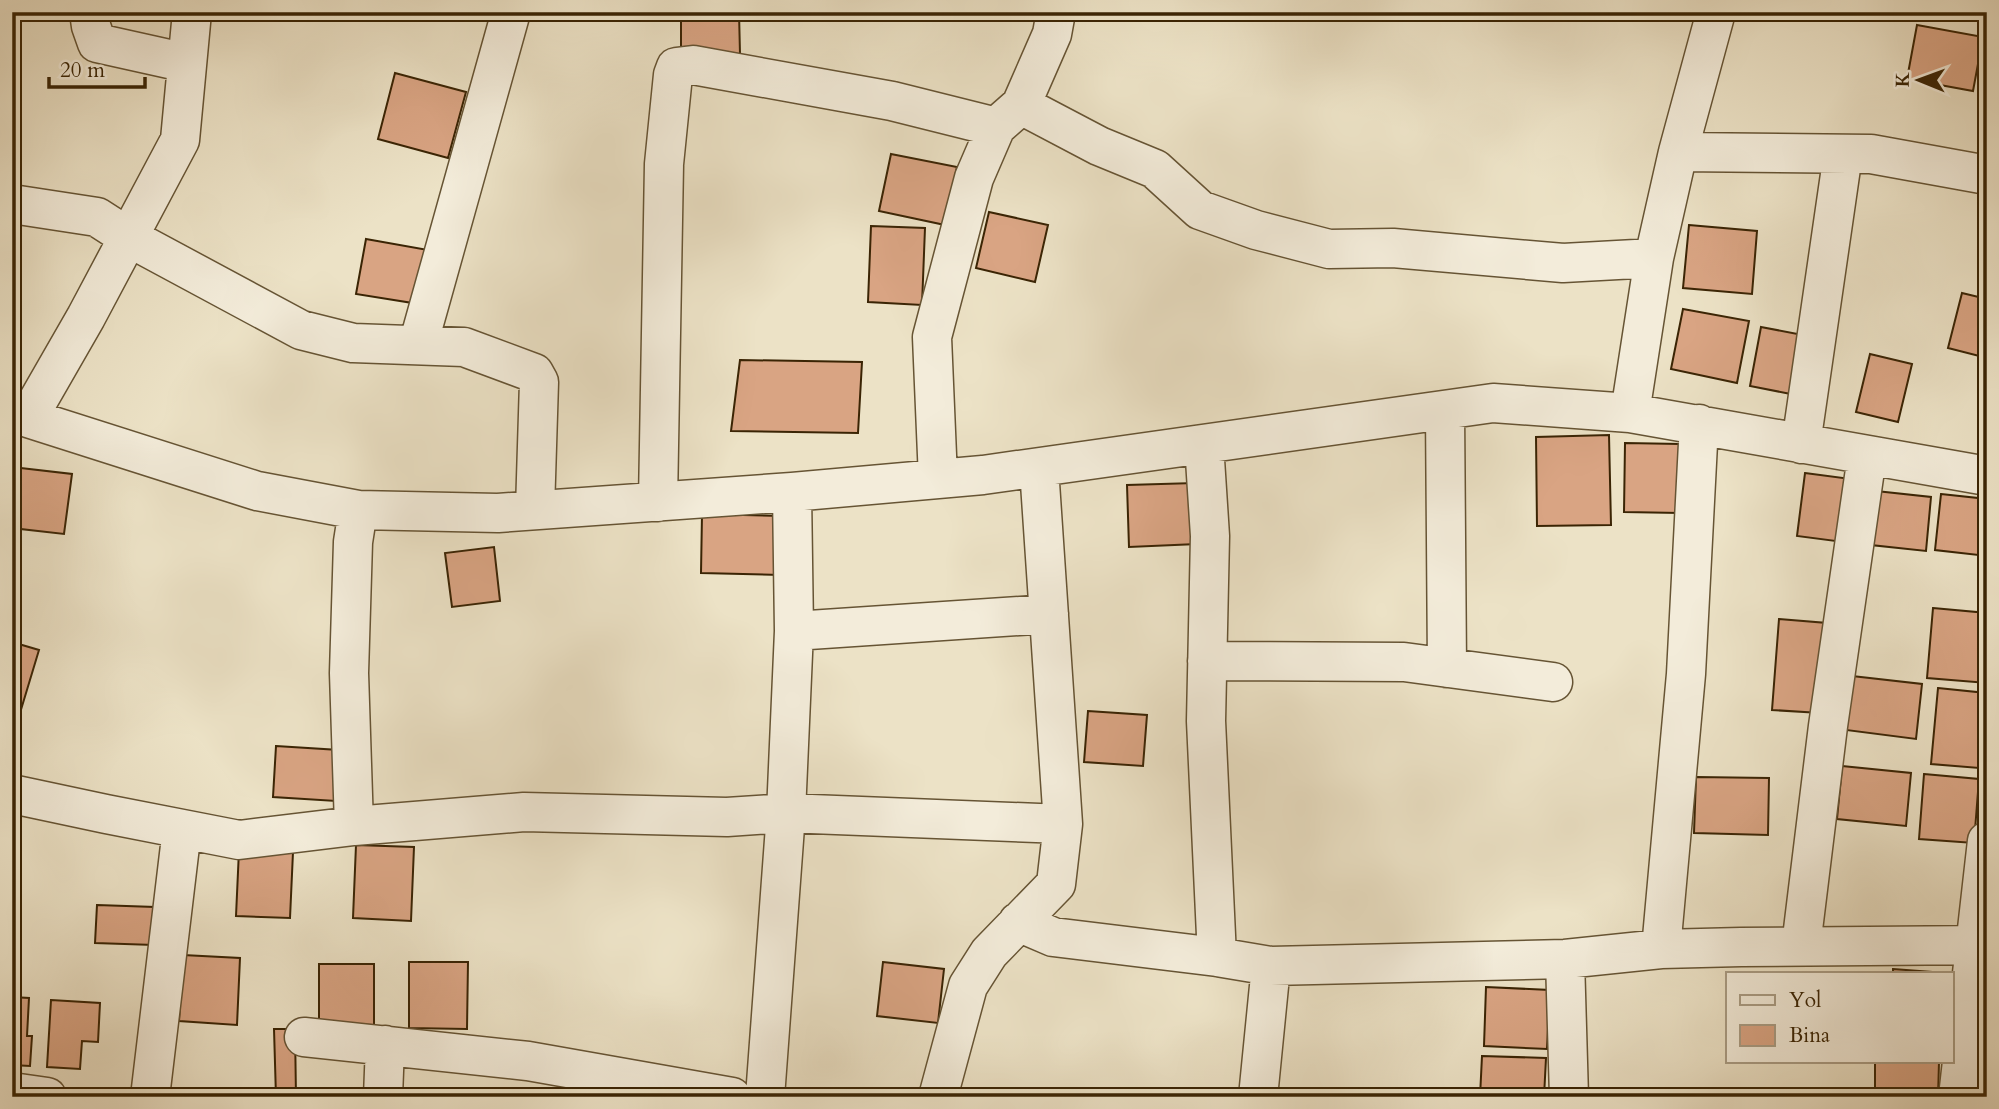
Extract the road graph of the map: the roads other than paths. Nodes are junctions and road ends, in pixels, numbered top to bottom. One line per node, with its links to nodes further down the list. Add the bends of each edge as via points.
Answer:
1 (89, 12): 7 (street, via 97,43)
2 (192, 12): 7 (street)
3 (511, 12): 15 (street)
4 (1085, 12): 6 (street)
5 (1716, 12): 9 (street)
6 (1054, 23): 8 (street)
7 (187, 63): 13 (street, via 180,140)
8 (1008, 116): 14 (street, via 1155,169 1200,210 1329,248 1393,248 1563,263); 25 (street, via 974,178 932,337); 27 (street, via 892,101 693,65 676,67 664,163)
9 (1678, 152): 10 (street); 14 (street)
10 (1843, 154): 11 (street, via 1871,154); 21 (street)
11 (1987, 175)
12 (12, 204): 13 (street, via 97,217)
13 (128, 237): 15 (street, via 301,330 353,343); 18 (street, via 86,317)
14 (1654, 258): 17 (street)
15 (418, 345): 29 (street, via 464,347 534,373 540,382)
16 (1445, 410): 17 (street, via 1493,403); 20 (street); 33 (street)
17 (1630, 413): 19 (street)
18 (20, 415): 28 (street, via 257,491)
19 (1699, 424): 21 (street); 44 (street, via 1686,674)
20 (1204, 444): 23 (street); 32 (street, via 1210,536)
21 (1801, 444): 22 (street)
22 (1867, 456): 24 (street); 43 (street)
23 (1040, 468): 25 (street); 30 (street)
24 (1987, 477)
25 (938, 479): 26 (street)
26 (792, 492): 27 (street); 31 (street)
27 (657, 502): 29 (street)
28 (358, 510): 29 (street); 38 (street, via 349,673)
29 (535, 510)
30 (1049, 614): 31 (street); 37 (street)
31 (794, 631): 36 (street)
32 (1208, 661): 33 (street, via 1404,662); 45 (street, via 1206,721)
33 (1447, 668): 34 (street)
34 (1553, 682)
35 (12, 794): 39 (street)
36 (786, 813): 37 (street); 38 (street, via 727,817 524,812); 55 (street)
37 (1063, 824): 41 (street, via 1056,884)
38 (354, 826): 39 (street, via 239,840)
39 (182, 829): 52 (street)
40 (1987, 841): 42 (street)
41 (1018, 922): 45 (street, via 1053,937); 56 (street, via 989,953 968,986)
42 (1981, 945): 43 (street); 59 (street)
43 (1801, 946): 44 (street)
44 (1661, 950): 46 (street)
45 (1217, 957): 47 (street)
46 (1565, 959): 47 (street); 58 (street)
47 (1271, 966): 57 (street)
48 (304, 1037): 49 (street)
49 (385, 1045): 53 (street); 54 (street, via 528,1061)
50 (12, 1092): 51 (street)
51 (47, 1097)
52 (150, 1097)
53 (383, 1097)
54 (732, 1097)
55 (765, 1097)
56 (938, 1097)
57 (1258, 1097)
58 (1569, 1097)
59 (1958, 1097)

